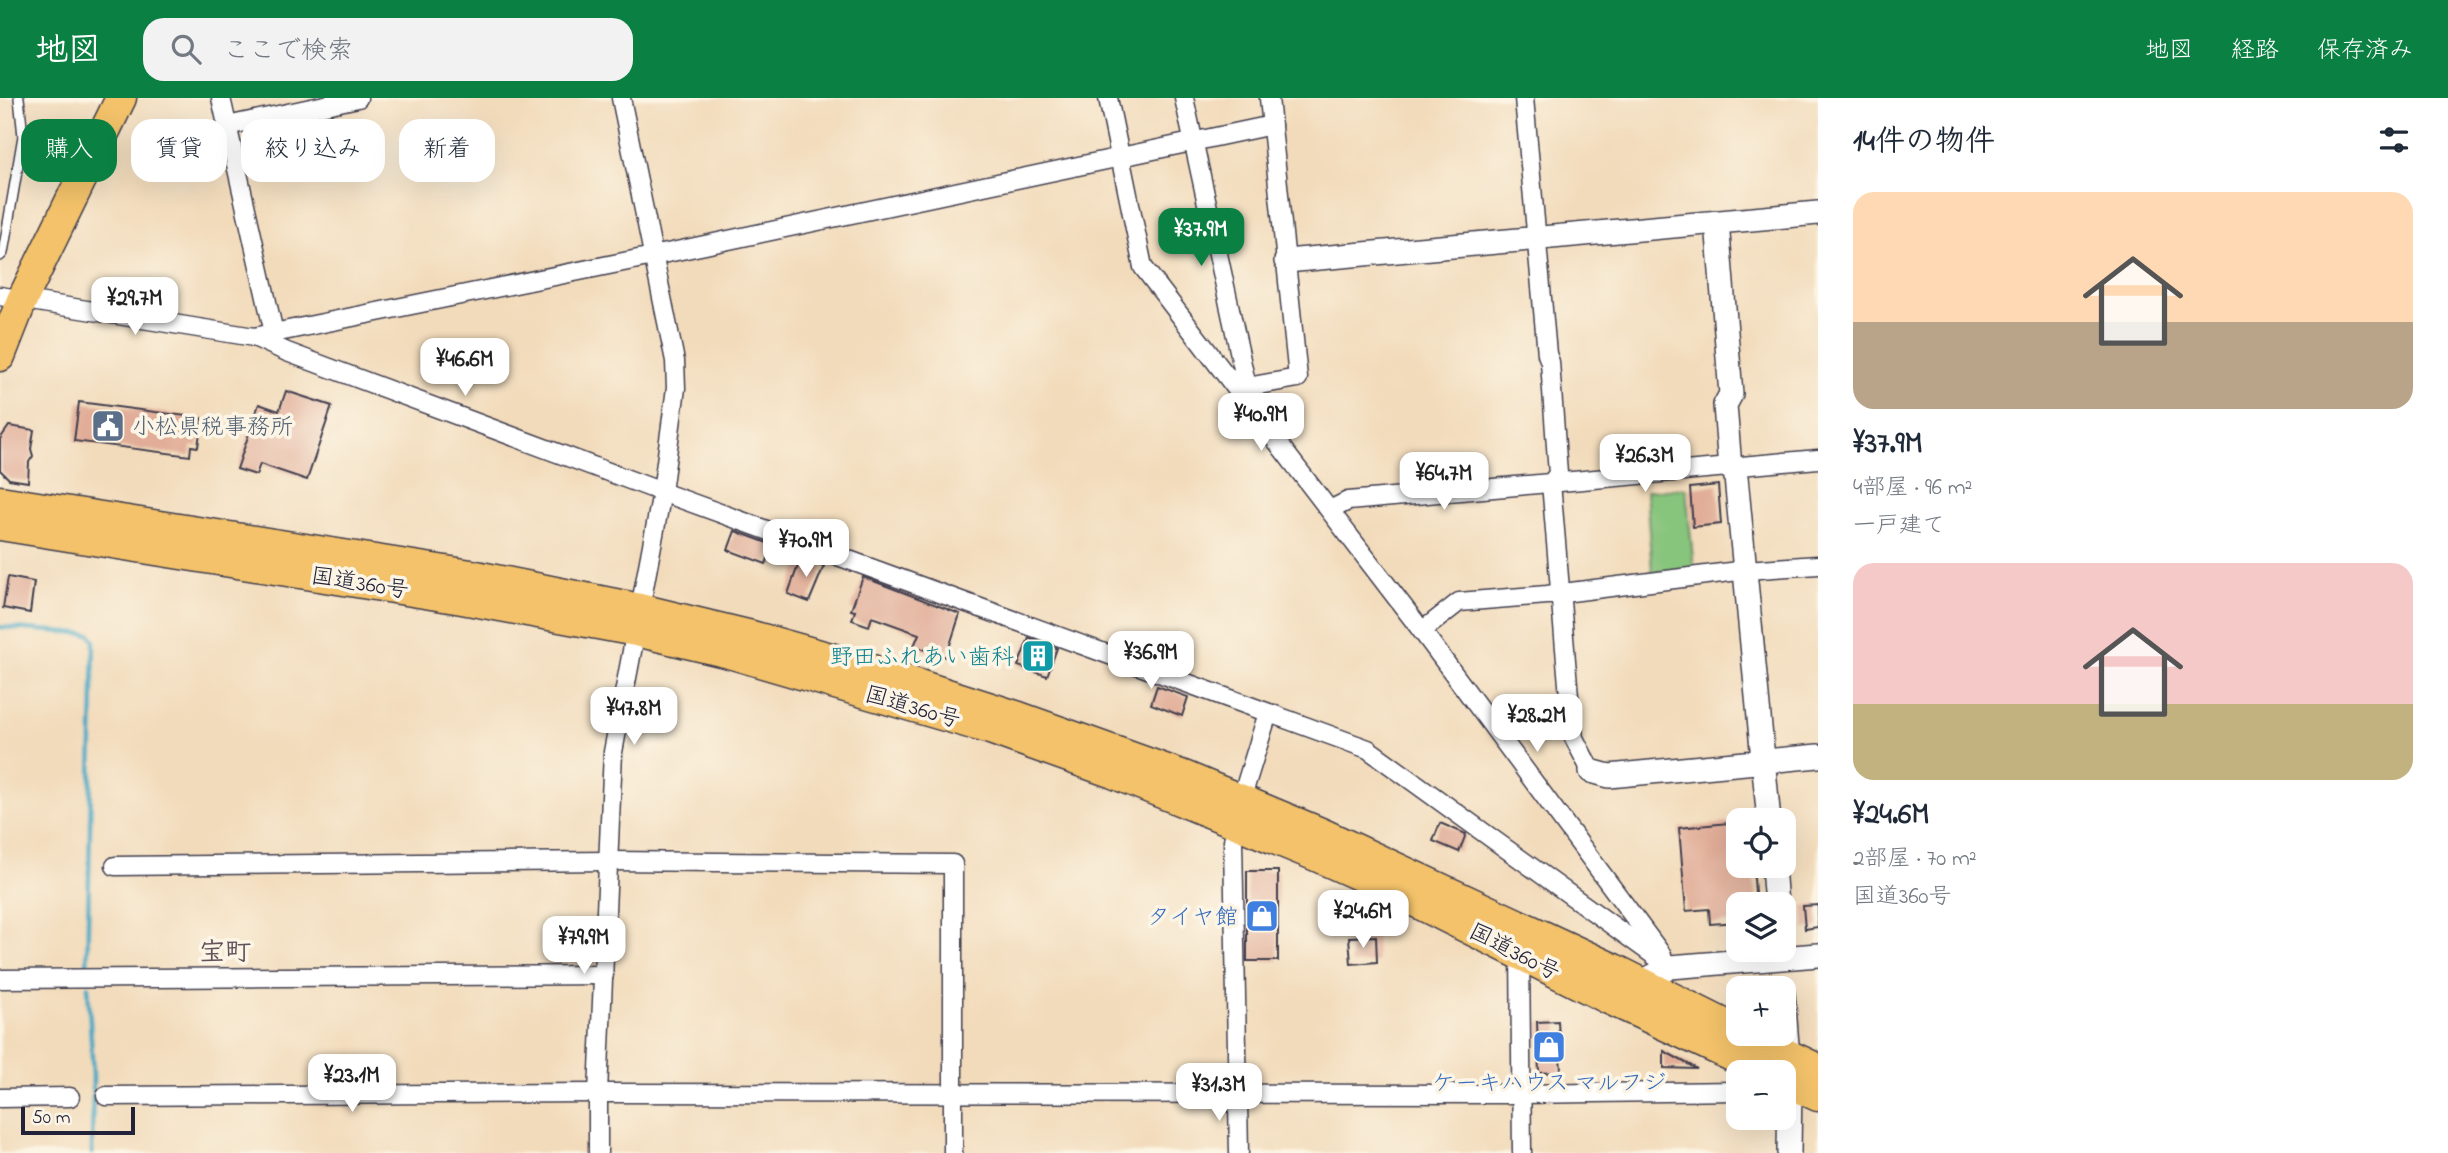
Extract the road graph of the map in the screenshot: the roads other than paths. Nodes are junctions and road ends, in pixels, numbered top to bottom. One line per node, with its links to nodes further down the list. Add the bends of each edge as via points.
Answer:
1 (19, 98): 10 (lane)
2 (121, 98): 11 (highway)
3 (221, 98): 12 (street)
4 (358, 98): 14 (street)
5 (621, 98): 23 (street)
6 (1108, 98): 17 (street)
7 (1184, 98): 15 (street)
8 (1269, 98): 13 (street)
9 (1524, 98): 21 (street)
10 (21, 119)
11 (110, 119)
12 (226, 119)
13 (1272, 125): 15 (street); 24 (street)
14 (227, 126): 26 (street)
15 (1192, 140): 17 (street); 30 (street)
16 (21, 148): 22 (lane)
17 (1121, 157): 23 (street); 29 (street, via 1143,267)
18 (76, 182): 25 (highway)
19 (1818, 213): 20 (street)
20 (1717, 222): 21 (street); 32 (street)
21 (1537, 239): 24 (street); 33 (street, via 1558,474)
22 (0, 256)
23 (653, 256): 26 (street); 34 (street, via 677,388)
24 (1286, 261): 30 (street, via 1298,378)
25 (11, 298): 27 (street); 28 (highway)
26 (274, 333): 27 (street)
27 (254, 337): 34 (street)
28 (0, 356)
29 (1223, 374): 30 (street); 36 (street)
30 (1247, 387)
31 (1818, 459): 32 (street)
32 (1733, 468): 33 (street); 39 (street)
33 (1551, 483): 36 (street, via 1349,501); 40 (street)
34 (662, 492): 41 (street); 43 (street)
35 (0, 501): 41 (highway, 国道360号, via 471,575)
36 (1330, 510): 42 (street)
37 (0, 525): 41 (highway, 国道360号, via 462,599)
38 (1818, 565): 39 (street)
39 (1746, 570): 40 (street); 45 (street)
40 (1560, 594): 42 (street, via 1459,603); 46 (street, via 1574,738)
41 (638, 620): 48 (highway, 国道360号, via 748,635 1019,716 1184,776); 49 (street, via 613,752)
42 (1422, 631): 55 (street)
43 (1268, 713): 48 (street); 55 (street, via 1368,749)
44 (1818, 756): 45 (street)
45 (1764, 761): 46 (street, via 1609,776); 47 (street)
46 (1591, 771)
47 (1768, 808)
48 (1239, 811): 51 (highway, 国道360号, via 1321,834); 70 (street, via 1233,841)
49 (610, 861): 50 (street); 56 (street); 69 (street, via 953,864)
50 (115, 866)
51 (1520, 939): 58 (highway, 国道360号); 59 (highway, 国道360号); 71 (street)
52 (1796, 954): 53 (street)
53 (1818, 955)
54 (1726, 960): 55 (street)
55 (1670, 967): 58 (street)
56 (604, 975): 57 (street); 68 (street)
57 (0, 979)
58 (1642, 982): 59 (street); 60 (highway, 国道360号)
59 (1609, 999): 62 (highway, 国道360号)
60 (1726, 1025)
61 (1755, 1046): 63 (highway, 国道360号)
62 (1752, 1060)
63 (1769, 1060)
64 (1818, 1069): 65 (highway, 国道360号)
65 (1796, 1071)
66 (1796, 1082): 73 (highway, 国道360号)
67 (1726, 1091): 71 (street)
68 (598, 1093): 69 (street); 72 (street); 77 (street)
69 (952, 1093): 70 (street); 78 (street)
70 (1238, 1093): 71 (street); 79 (street)
71 (1521, 1094): 80 (street)
72 (106, 1096)
73 (1818, 1096)
74 (70, 1097): 75 (street)
75 (0, 1098)
76 (1787, 1130): 81 (street)
77 (598, 1153)
78 (953, 1153)
79 (1239, 1153)
80 (1522, 1153)
81 (1789, 1153)

